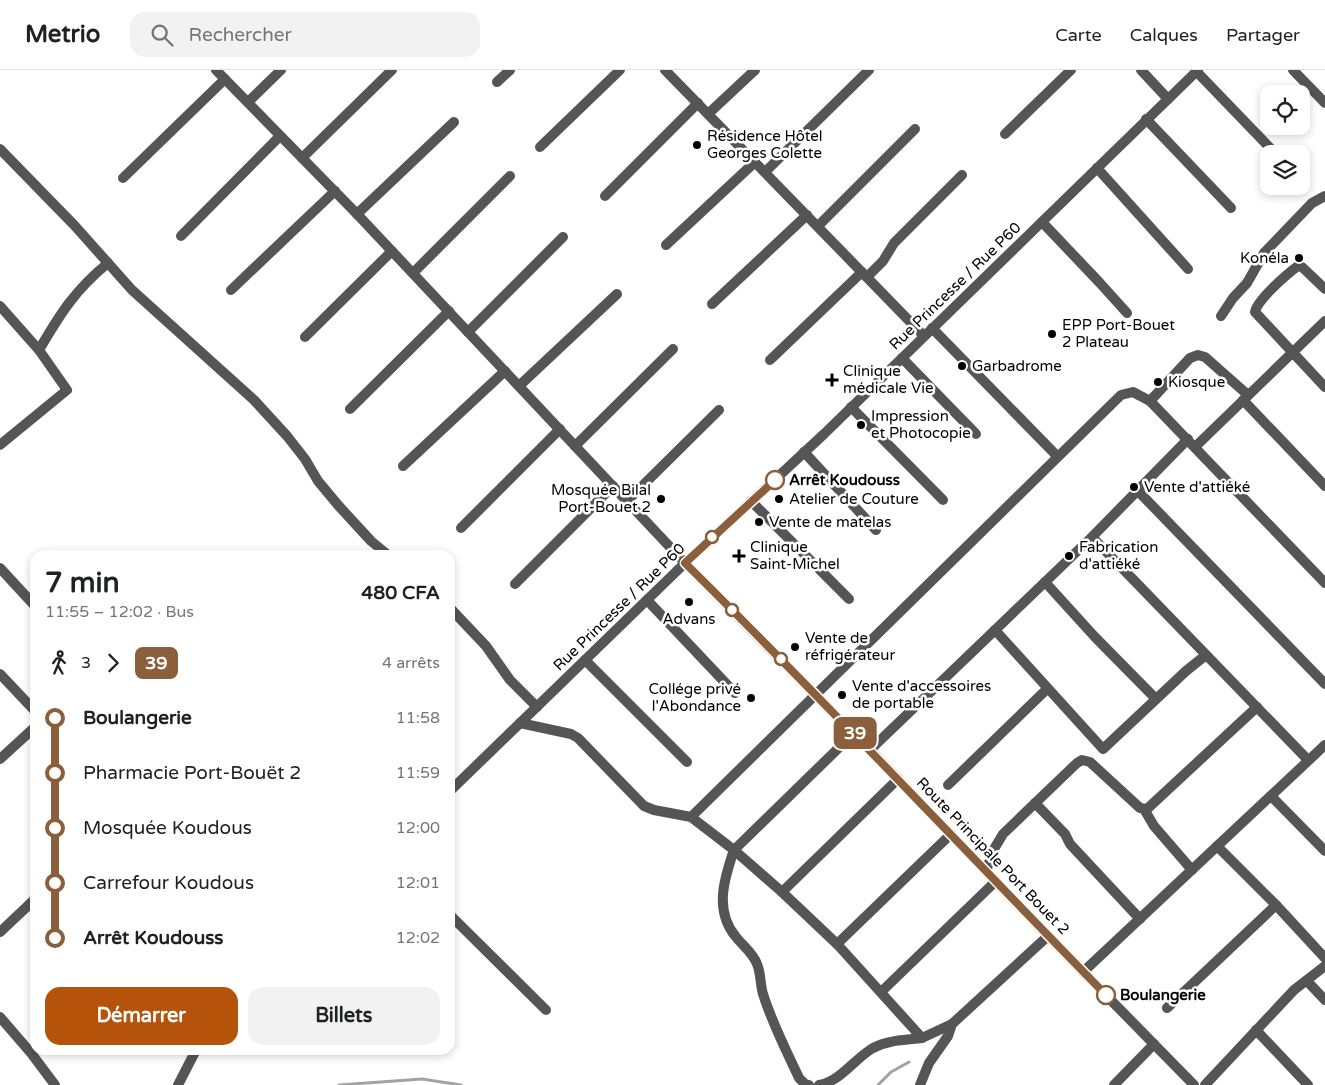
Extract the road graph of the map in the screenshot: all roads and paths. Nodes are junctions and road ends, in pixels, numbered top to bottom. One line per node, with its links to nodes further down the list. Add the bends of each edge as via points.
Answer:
1 (216, 70): 13 (street, Route Principale Port Bouet 2)
2 (281, 70): 16 (street)
3 (392, 70): 28 (street)
4 (510, 70): 14 (street)
5 (620, 70): 26 (street)
6 (665, 70): 17 (street)
7 (754, 70): 19 (street)
8 (869, 70): 31 (street)
9 (1072, 70): 23 (street)
10 (1141, 70): 15 (street)
11 (1293, 70): 18 (street)
12 (1197, 71): 15 (street, Rue Princesse / Rue P60); 25 (street)
13 (225, 79): 16 (street, Route Principale Port Bouet 2); 34 (street)
14 (497, 82)
15 (1168, 99): 20 (street, Rue Princesse / Rue P60)
16 (248, 102): 24 (street, Route Principale Port Bouet 2)
17 (698, 103): 19 (street); 36 (street)
18 (1325, 103)
19 (708, 114): 29 (street)
20 (1146, 119): 30 (street, Rue Princesse / Rue P60); 38 (street)
21 (454, 122): 39 (street)
22 (915, 129): 42 (street)
23 (1005, 134)
24 (280, 136): 28 (street, Route Principale Port Bouet 2); 43 (street)
25 (1267, 145)
26 (540, 147)
27 (0, 149): 47 (street)
28 (302, 158): 35 (street, Route Principale Port Bouet 2)
29 (755, 162): 31 (street); 45 (street)
30 (1097, 168): 41 (street, Rue Princesse / Rue P60); 48 (street)
31 (765, 172): 40 (street)
32 (962, 175): 50 (street, via 894,243 883,261)
33 (510, 176): 49 (street)
34 (123, 178)
35 (335, 191): 39 (street, Route Principale Port Bouet 2); 52 (street)
36 (605, 196)
37 (1325, 196): 58 (street, via 1312,203 1264,253 1247,283)
38 (1231, 208)
39 (357, 214): 46 (street, Route Principale Port Bouet 2)
40 (807, 215): 42 (street); 54 (street)
41 (1042, 222): 57 (street); 60 (street, Rue Princesse / Rue P60)
42 (818, 226): 50 (street)
43 (181, 236)
44 (563, 237): 61 (street)
45 (666, 245)
46 (392, 251): 49 (street, Route Principale Port Bouet 2); 63 (street)
47 (108, 263): 65 (street, via 78,290); 94 (street, via 132,290 254,400 287,436 338,505)
48 (1188, 269)
49 (413, 273): 56 (street, Route Principale Port Bouet 2)
50 (865, 275): 62 (street); 68 (street)
51 (1325, 289): 66 (street, via 1302,266 1298,266 1255,309)
52 (231, 290)
53 (617, 294): 70 (street)
54 (712, 304)
55 (0, 306): 65 (street)
56 (448, 311): 61 (street, Route Principale Port Bouet 2); 75 (street)
57 (1127, 313)
58 (1221, 316)
59 (1325, 321): 66 (street)
60 (932, 328): 62 (street, Rue Princesse / Rue P60); 83 (street)
61 (468, 332): 69 (street, Route Principale Port Bouet 2)
62 (924, 336): 67 (street, Rue Princesse / Rue P60)
63 (305, 337)
64 (673, 349): 81 (street)
65 (39, 350): 80 (street, via 67,390)
66 (1292, 353): 71 (street); 72 (street)
67 (902, 358): 74 (street, Rue Princesse / Rue P60); 78 (street)
68 (770, 360)
69 (505, 371): 70 (street, Route Principale Port Bouet 2); 84 (street)
70 (519, 386): 77 (street, Route Principale Port Bouet 2)
71 (1325, 387)
72 (1245, 398): 73 (street, via 1205,357 1198,355 1190,358); 79 (street); 86 (street)
73 (1150, 401): 79 (street); 83 (street, via 1133,392 1121,395)
74 (851, 407): 82 (street, Rue Princesse / Rue P60); 88 (street)
75 (350, 409)
76 (719, 410): 89 (street)
77 (560, 429): 81 (street, Route Principale Port Bouet 2); 91 (street)
78 (976, 434)
79 (1192, 443): 87 (street); 98 (street)
80 (0, 445)
81 (575, 446): 85 (street, Route Principale Port Bouet 2)
82 (804, 452): 90 (street, Rue Princesse / Rue P60); 92 (street)
83 (1057, 456): 111 (street)
84 (403, 466)
85 (613, 486): 89 (street, Route Principale Port Bouet 2); 99 (street)
86 (1325, 486)
87 (1137, 490): 93 (street); 108 (street)
88 (943, 500)
89 (627, 501): 95 (street, Route Principale Port Bouet 2)
90 (751, 501): 95 (street, Rue Princesse / Rue P60); 100 (street)
91 (461, 528)
92 (876, 530)
93 (1092, 537): 97 (street); 105 (street)
94 (382, 550)
95 (685, 563): 101 (street, Rue Princesse / Rue P60); 111 (street, Route Principale Port Bouet 2)
96 (0, 568): 102 (street)
97 (1046, 582): 104 (street); 112 (street)
98 (1325, 583)
99 (515, 584)
100 (849, 599)
101 (647, 600): 106 (street, Rue Princesse / Rue P60); 110 (street)
102 (30, 601)
103 (455, 613): 114 (street, via 486,646 510,680)
104 (995, 630): 109 (street); 121 (street)
105 (1206, 655): 112 (street); 115 (street)
106 (585, 660): 114 (street, Rue Princesse / Rue P60); 124 (street)
107 (0, 674): 113 (street)
108 (1325, 684)
109 (1047, 689): 120 (street); 127 (street)
110 (736, 693)
111 (816, 695): 118 (street, Route Principale Port Bouet 2); 132 (street)
112 (1156, 700): 120 (street)
113 (30, 706)
114 (537, 707): 116 (street, Rue Princesse / Rue P60)
115 (1257, 707): 123 (street); 131 (street, via 1150,807)
116 (520, 723): 128 (street, Rue Princesse / Rue P60); 132 (street, via 571,734 644,806)
117 (30, 732): 122 (street)
118 (854, 733): 121 (street, Route Principale Port Bouet 2); 135 (street)
119 (1325, 747): 123 (street)
120 (1103, 749): 125 (street)
121 (870, 750): 126 (street, Route Principale Port Bouet 2)
122 (0, 759)
123 (1308, 760): 129 (street)
124 (687, 762)
125 (1090, 762): 130 (street, via 1082,760 1076,763); 131 (street)
126 (898, 778): 133 (street, Route Principale Port Bouet 2); 140 (street)
127 (948, 785)
128 (455, 786)
129 (1271, 796): 134 (street); 136 (street)
130 (1035, 803): 137 (street, via 1003,834); 144 (street)
131 (1144, 809): 138 (street, via 1154,826)
132 (691, 817): 135 (street)
133 (951, 834): 137 (street, Route Principale Port Bouet 2); 147 (street)
134 (1217, 846): 138 (street); 142 (street)
135 (734, 850): 140 (street); 166 (street, via 726,873 723,911 735,937 757,962 772,1023 799,1078)
136 (1325, 851)
137 (986, 870): 139 (street, Route Principale Port Bouet 2)
138 (1192, 870): 144 (street)
139 (996, 881): 146 (street, Route Principale Port Bouet 2); 152 (street)
140 (782, 892): 147 (street)
141 (30, 904): 145 (street)
142 (1276, 905): 148 (street); 154 (street)
143 (455, 920): 155 (street)
144 (1140, 920): 150 (street)
145 (0, 932)
146 (1048, 936): 150 (street, Route Principale Port Bouet 2); 157 (street)
147 (837, 944): 152 (street)
148 (1325, 958)
149 (1325, 966): 151 (street)
150 (1084, 972): 160 (street, Route Principale Port Bouet 2)
151 (1307, 981): 153 (street); 158 (street, via 1294,990)
152 (881, 992): 159 (street)
153 (1325, 1000)
154 (1167, 1008)
155 (546, 1010)
156 (0, 1017): 161 (street)
157 (952, 1024): 159 (street); 168 (street)
158 (1256, 1030): 171 (street); 172 (street)
159 (922, 1038): 167 (street, via 896,1040 873,1048 833,1080)
160 (1154, 1044): 169 (street); 170 (street, Route Principale Port Bouet 2)
161 (30, 1052)
162 (32, 1055): 164 (street)
163 (193, 1055): 165 (street)
164 (55, 1085)
165 (178, 1085)
166 (809, 1085)
167 (819, 1085)
168 (920, 1085)
169 (1114, 1085)
170 (1194, 1085)
171 (1205, 1085)
172 (1308, 1085)

